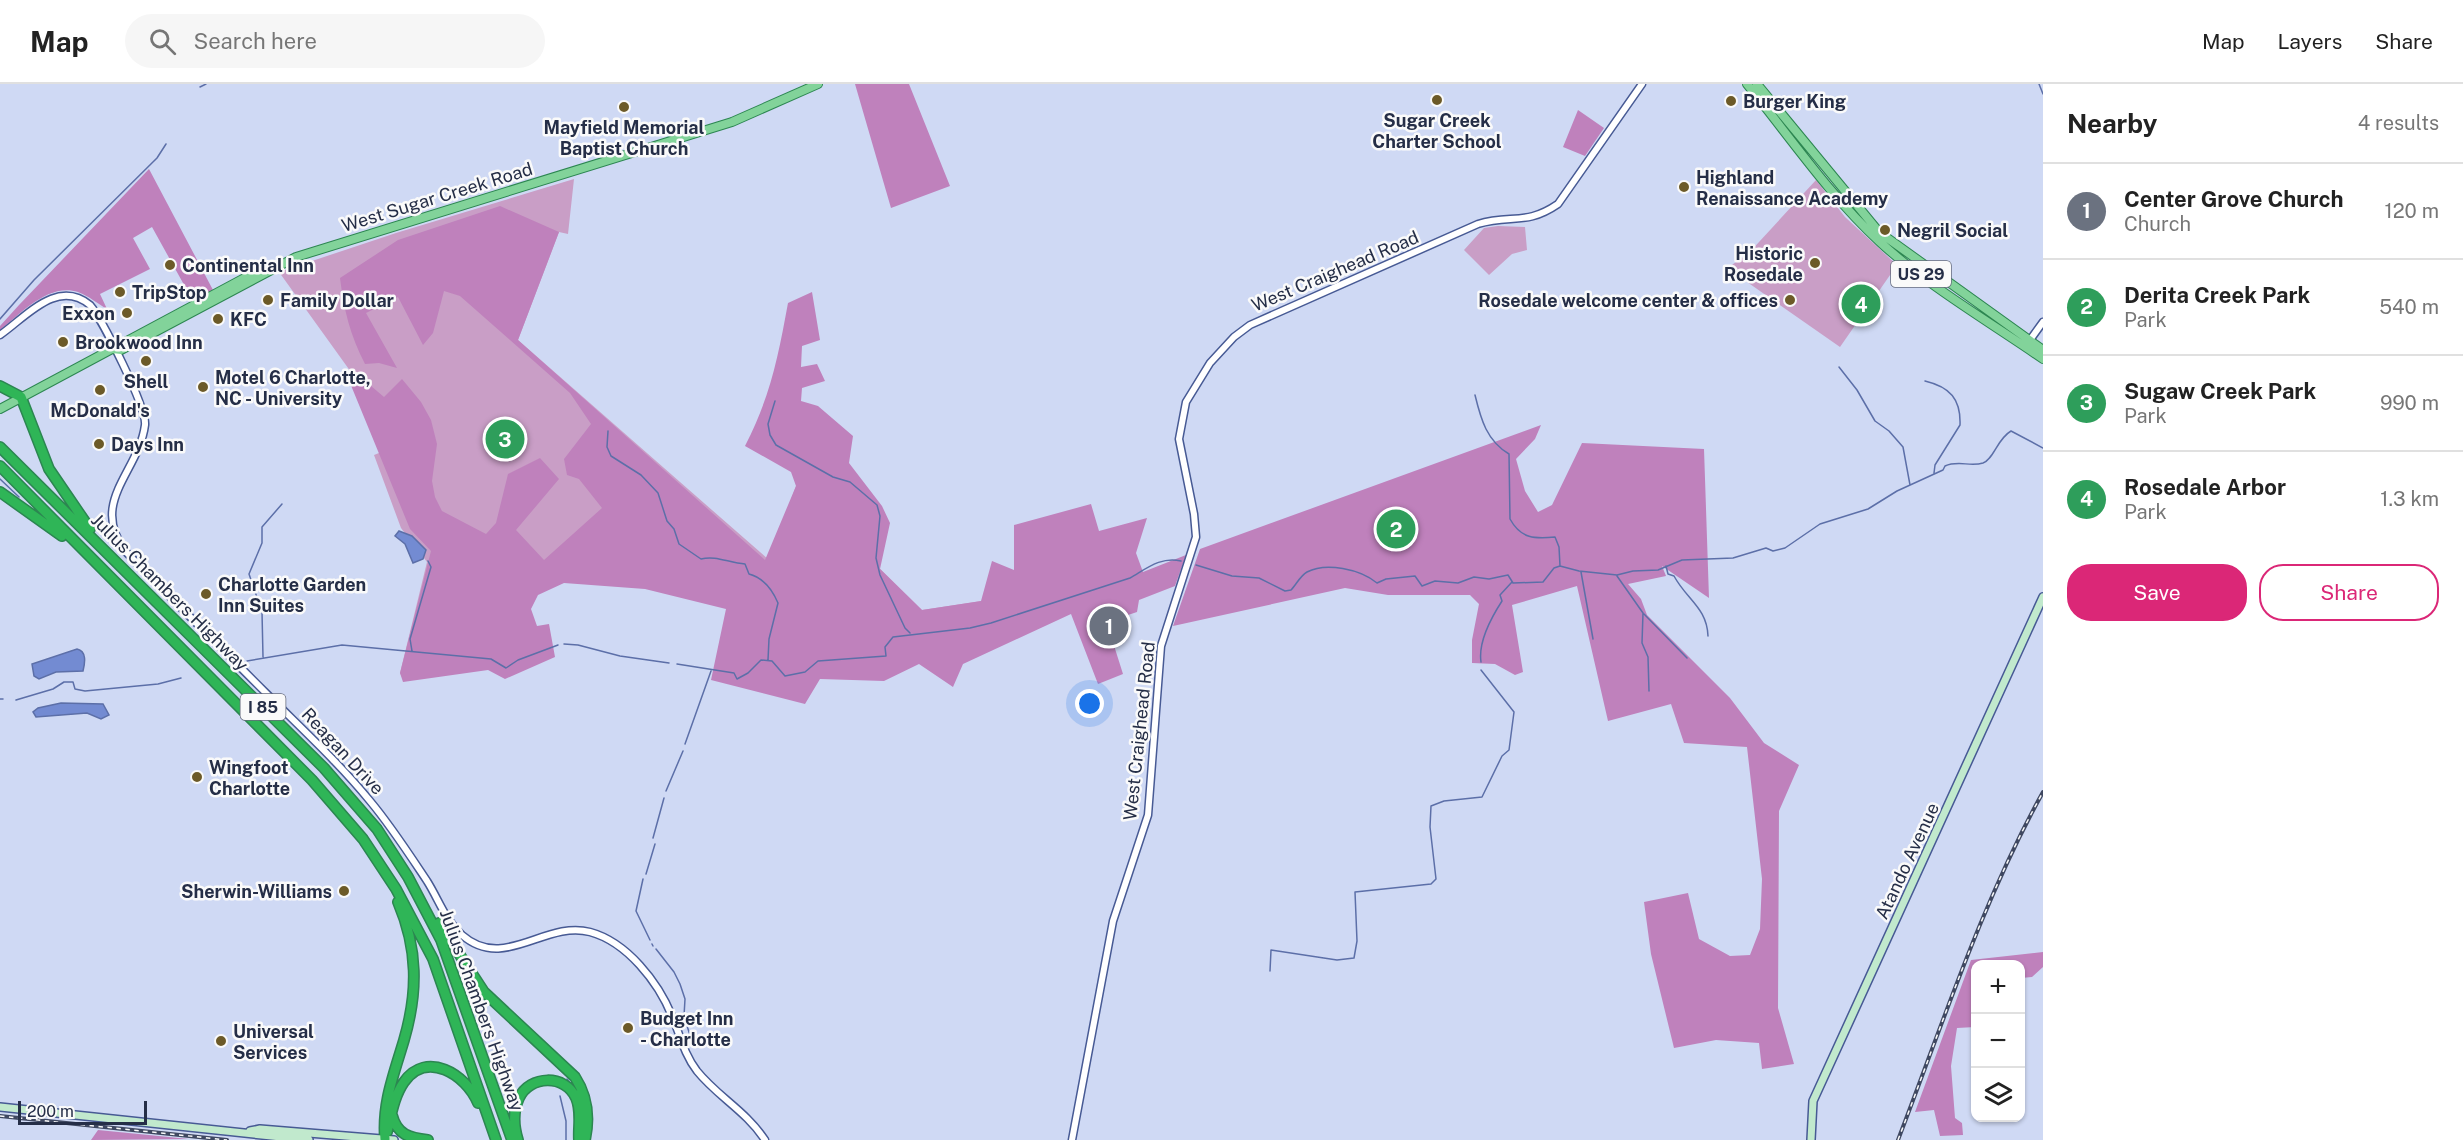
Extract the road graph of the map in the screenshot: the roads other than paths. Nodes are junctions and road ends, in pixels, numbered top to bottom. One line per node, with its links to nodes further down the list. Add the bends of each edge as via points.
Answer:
1 (818, 84): 8 (main road, West Sugar Creek Road, via 732,122 299,256 129,345)
2 (1642, 84): 34 (street, West Craighead Road, via 1551,209 1532,218 1478,224 1269,314 1234,337 1190,392 1182,411 1179,439 1196,537 1161,646 1148,815 1113,921)
3 (1747, 84): 10 (main road, US 29, via 1875,238)
4 (1757, 84): 7 (main road, US 29, via 1879,232)
5 (2043, 322): 7 (street)
6 (0, 335): 8 (street, Reagan Drive, via 48,299 70,296 93,309)
7 (2030, 340): 9 (main road, US 29)
8 (113, 349): 12 (main road, West Sugar Creek Road); 33 (street, Reagan Drive, via 137,393 145,418 143,434 112,506 115,534 126,552 355,783 393,830 449,922 464,937 499,949 518,947 564,930 591,932 610,941 635,961 658,990 695,1068 743,1112)
9 (2043, 350)
10 (2043, 359)
11 (0, 386): 12 (highway)
12 (21, 397): 13 (main road, West Sugar Creek Road); 17 (highway, via 49,469)
13 (0, 409)
14 (0, 447): 17 (highway, Julius Chambers Highway / I 85)
15 (0, 466): 18 (highway, Julius Chambers Highway / I 85)
16 (0, 492): 18 (highway, via 41,519)
17 (104, 548): 21 (highway, Julius Chambers Highway / I 85, via 352,798 391,849)
18 (93, 562): 20 (highway, Julius Chambers Highway / I 85, via 312,780 348,819)
19 (2043, 597): 35 (main road, Atando Avenue, via 1813,1101)
20 (378, 861): 26 (highway, via 406,921 415,966 412,1009 383,1114); 28 (highway, Julius Chambers Highway / I 85, via 433,959)
21 (428, 911): 29 (highway, Julius Chambers Highway / I 85); 32 (highway, via 490,999 575,1077 587,1105)
22 (0, 1107): 24 (main road)
23 (392, 1113): 26 (highway); 27 (highway, via 395,1125 405,1136); 28 (highway, via 406,1078 424,1068 440,1067 456,1074 470,1088)
24 (245, 1132): 25 (main road); 26 (main road, via 260,1129)
25 (309, 1140)
26 (388, 1140)
27 (428, 1140)
28 (496, 1140)
29 (512, 1140)
30 (518, 1140): 31 (highway, via 515,1120 519,1098 532,1084 550,1080 565,1085 576,1099)
31 (579, 1140)
32 (585, 1140)
33 (765, 1140)
34 (1072, 1140)
35 (1811, 1140)

